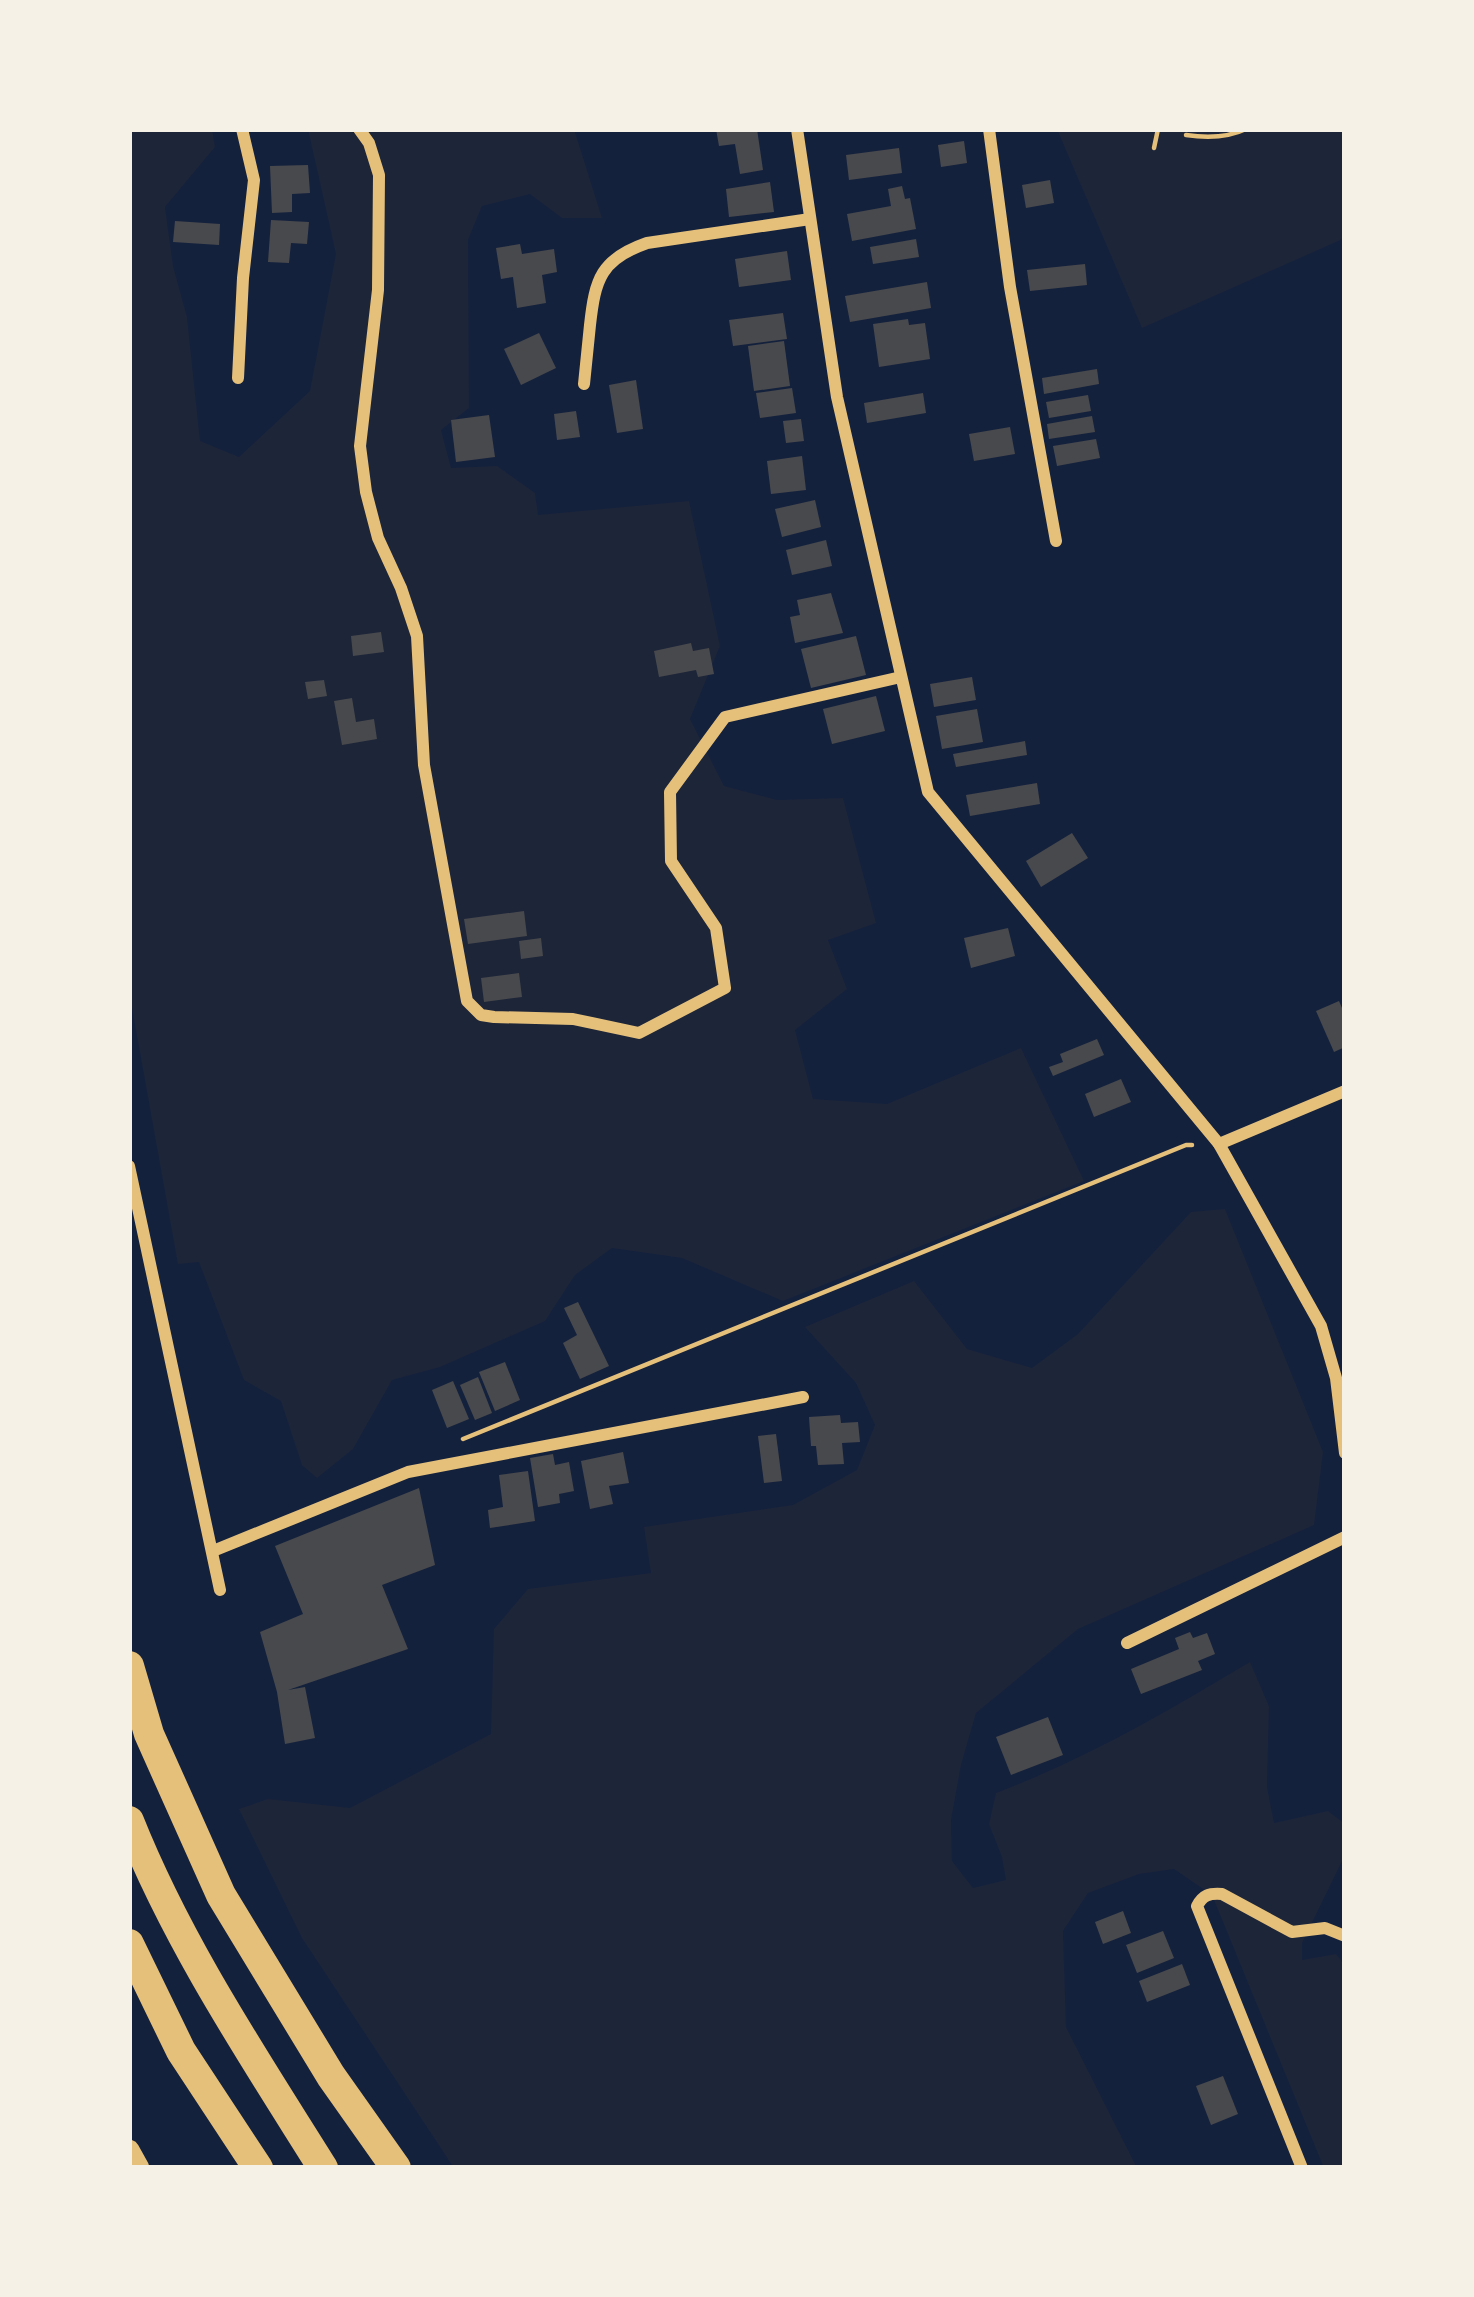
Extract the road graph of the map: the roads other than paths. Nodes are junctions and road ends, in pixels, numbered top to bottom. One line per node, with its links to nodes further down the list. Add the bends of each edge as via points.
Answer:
1 (242, 129): 6 (street, via 254,180)
2 (359, 129): 9 (street, via 379,176 378,290 360,446 378,538 417,636 424,765 467,1001 494,1018 573,1019 639,1033 725,988 716,928 671,861 670,792 725,717)
3 (797, 129): 5 (street)
4 (989, 129): 8 (street)
5 (810, 219): 7 (street, via 647,243 612,261 595,288); 9 (street, via 836,397)
6 (238, 379)
7 (584, 384)
8 (1056, 541)
9 (902, 677): 11 (street, via 928,792)
10 (1345, 1091): 11 (street)
11 (1220, 1144): 14 (street, via 1321,1326)
12 (129, 1166): 16 (street)
13 (803, 1396): 16 (street, via 408,1472)
14 (1345, 1454)
15 (1345, 1537): 18 (street)
16 (213, 1551): 17 (street)
17 (220, 1590)
18 (1127, 1642)
19 (129, 1666): 27 (highway, via 149,1734 221,1895)
20 (129, 1821): 26 (highway, via 152,1879)
21 (1345, 1936): 28 (street, via 1325,1928 1292,1932 1222,1894 1197,1906)
22 (129, 1944): 25 (highway, via 181,2050)
23 (129, 2150): 24 (main road)
24 (139, 2168)
25 (258, 2168)
26 (323, 2168)
27 (396, 2168)
28 (1302, 2168)

